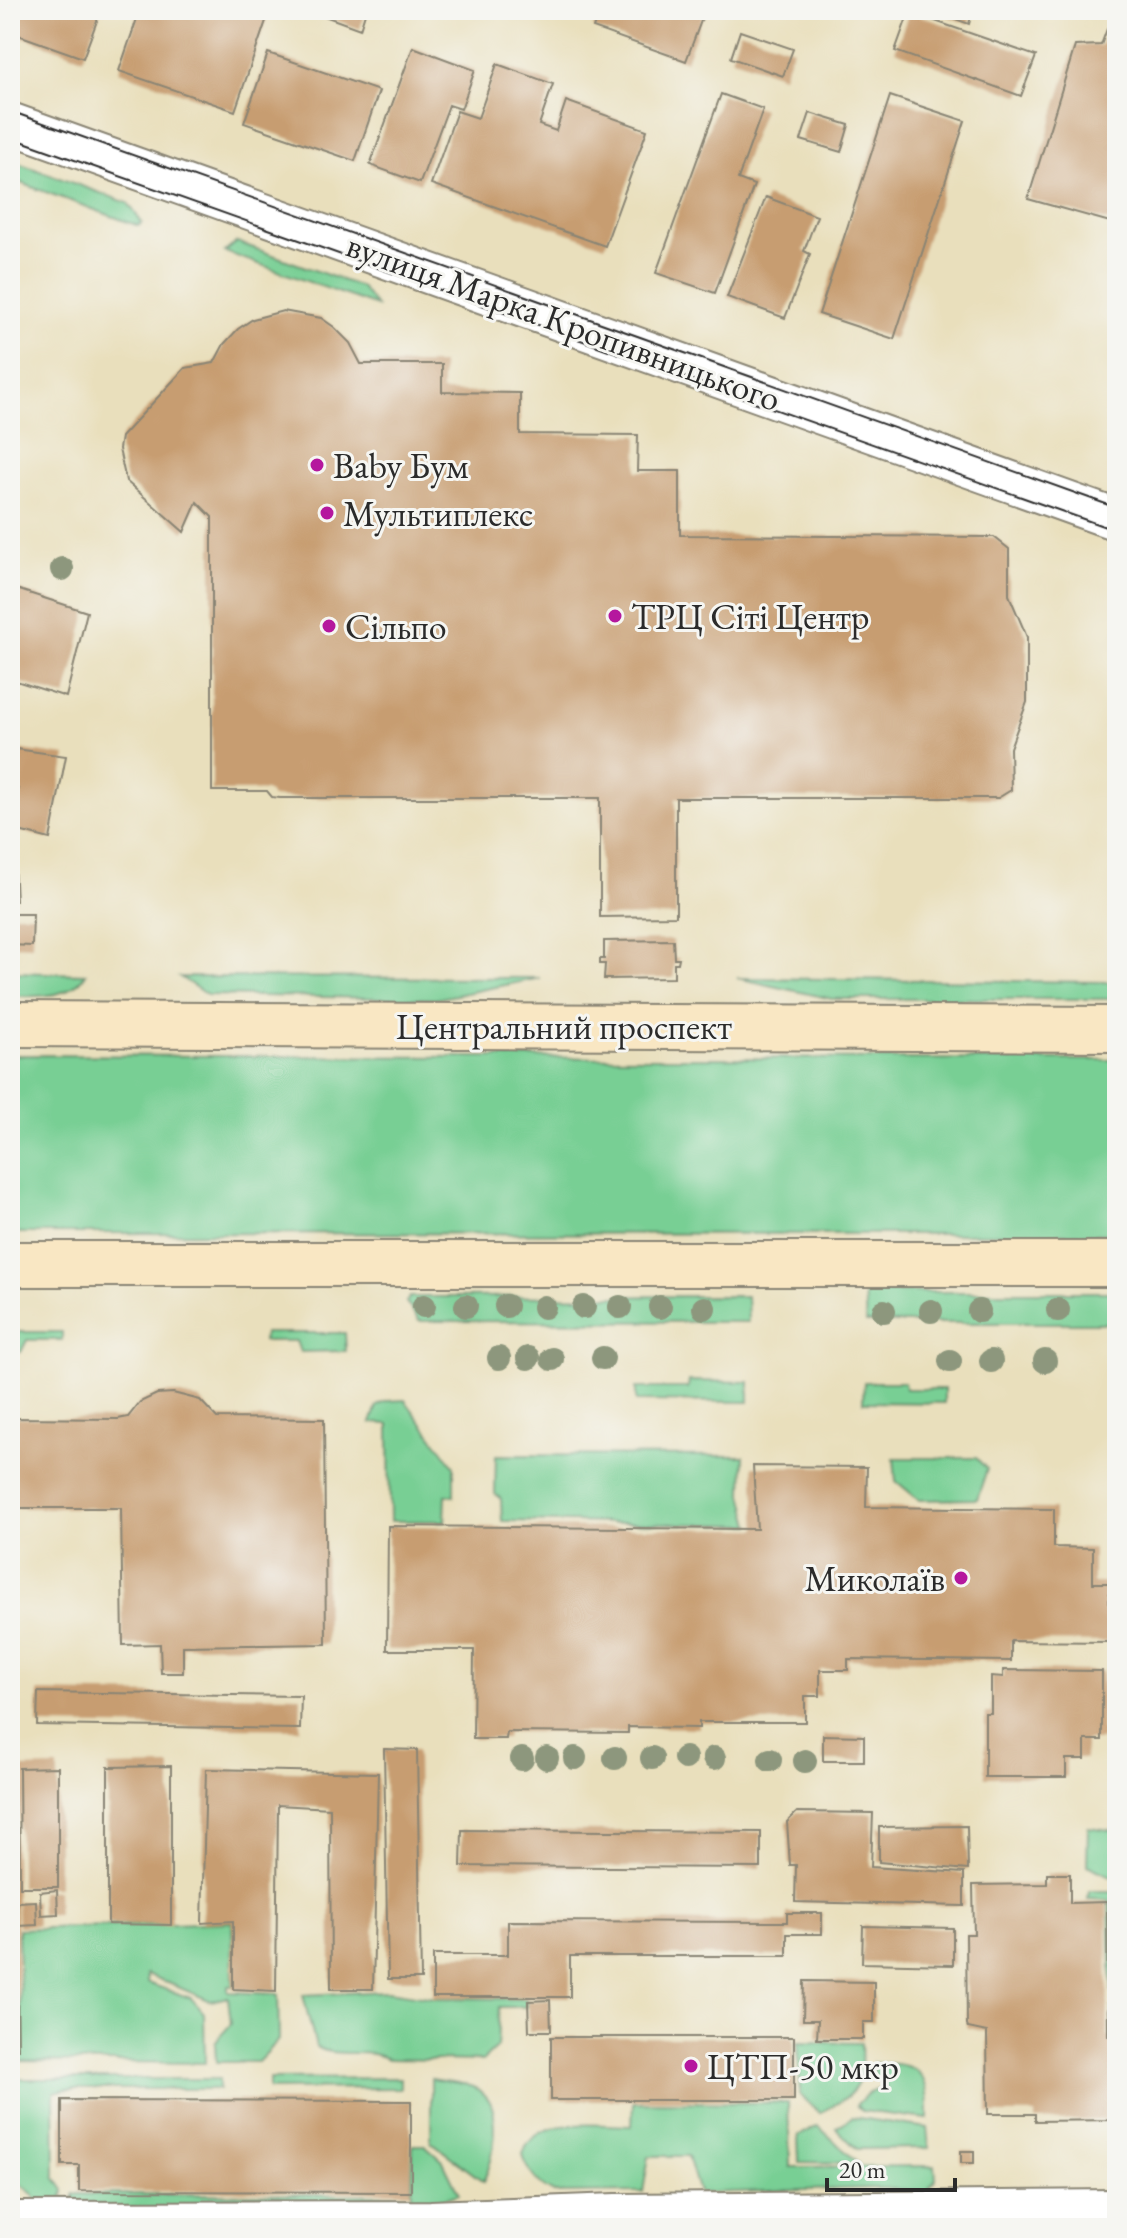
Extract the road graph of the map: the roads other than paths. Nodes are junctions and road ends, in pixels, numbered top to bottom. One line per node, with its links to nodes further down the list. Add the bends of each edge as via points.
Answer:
1 (10, 123): 2 (street, вулиця Марка Кропивницького)
2 (1117, 520)
3 (10, 1024): 4 (main road, Центральний проспект)
4 (1117, 1029)
5 (10, 1264): 6 (main road)
6 (1117, 1264)
7 (1117, 2210): 8 (street)
8 (10, 2222)

